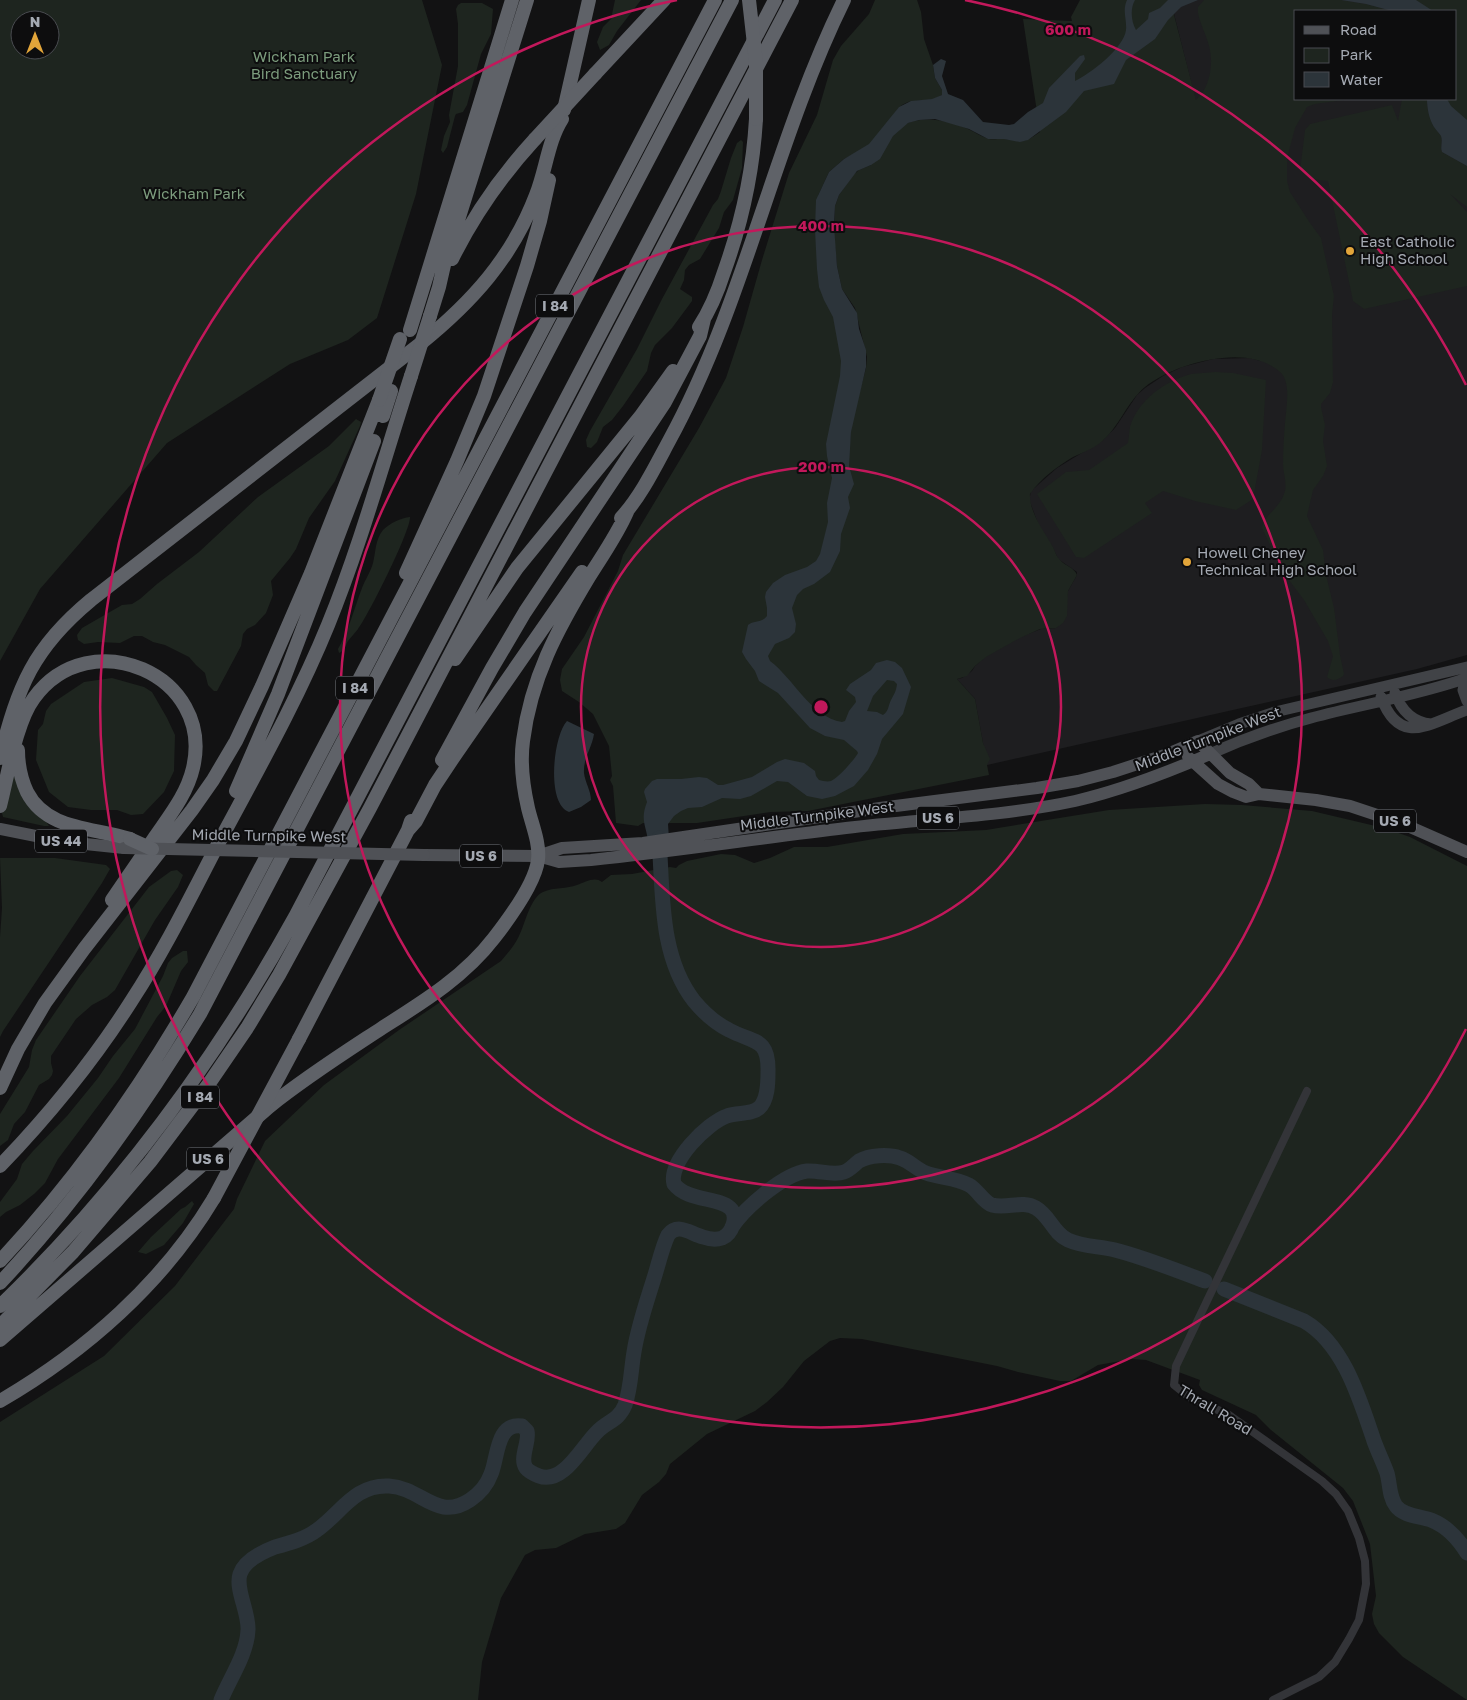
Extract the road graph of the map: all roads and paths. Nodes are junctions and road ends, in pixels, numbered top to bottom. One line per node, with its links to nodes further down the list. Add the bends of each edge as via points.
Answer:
1 (512, 0): 14 (highway, via 460,174)
2 (527, 0): 12 (highway)
3 (589, 0): 11 (highway)
4 (664, 0): 12 (highway, bridge, via 503,177 461,242)
5 (715, 0): 16 (highway, I 84)
6 (732, 0): 50 (highway, via 205,1006 114,1146 61,1214)
7 (749, 0): 13 (highway, bridge, via 756,62 756,118 751,165 741,218)
8 (775, 0): 51 (highway, via 257,985 208,1060 130,1163)
9 (792, 0): 18 (highway, I 84)
10 (844, 0): 15 (highway, via 801,97 708,359 671,438)
11 (562, 119): 16 (highway, via 540,221 504,336 465,442 410,564); 31 (highway, via 528,215 505,256 484,284 420,344 69,619 47,644 25,679)
12 (439, 287): 44 (highway, bridge, via 356,552 321,643)
13 (704, 319): 18 (highway, via 650,405 517,568 463,649); 37 (highway, via 695,346 654,421 500,654)
14 (405, 334): 44 (highway, via 391,391 347,514 278,694 212,841); 45 (highway, bridge, via 314,566 234,745 192,810)
15 (627, 512): 37 (highway, via 455,755); 43 (highway, via 550,647 531,699 522,762)
16 (395, 612): 49 (highway, I 84, via 208,969 163,1047 86,1160)
17 (1467, 667): 20 (main road, Middle Turnpike West)
18 (438, 678): 52 (highway, I 84, via 304,931 234,1048 126,1191 59,1267)
19 (1467, 678): 22 (main road, Middle Turnpike West); 23 (main road, via 1463,690)
20 (1393, 684): 21 (main road, Middle Turnpike West); 22 (main road)
21 (1379, 688): 24 (main road); 28 (main road, Middle Turnpike West, via 1266,715)
22 (1397, 699): 24 (main road, Middle Turnpike West); 26 (main road, via 1412,718)
23 (1467, 701)
24 (1383, 702): 26 (main road, via 1392,717 1406,726 1415,729); 30 (main road, Middle Turnpike West, via 1287,725)
25 (1467, 710): 26 (main road)
26 (1431, 724)
27 (20, 730): 34 (highway); 39 (highway, US 6, via 20,773 29,795 40,809 65,824); 45 (highway, US 6, via 34,697 55,677 85,663 113,661 137,666 164,682 186,710 195,738 193,769 179,801 64,968)
28 (1198, 742): 29 (main road, Middle Turnpike West / US 6); 30 (main road)
29 (1180, 749): 32 (main road); 35 (main road, Middle Turnpike West / US 6, via 1108,774 1054,786)
30 (1210, 754): 32 (main road, Middle Turnpike West); 33 (main road)
31 (0, 758)
32 (1193, 761): 33 (main road, US 6, via 1229,791 1246,797); 38 (main road, Middle Turnpike West / US 6, via 1120,789 1044,807)
33 (1258, 794): 42 (main road, US 6, via 1357,808)
34 (0, 806)
35 (786, 821): 38 (main road); 40 (main road, Middle Turnpike West / US 6)
36 (0, 828): 39 (main road, US 44, via 66,842)
37 (408, 830): 54 (highway, bridge, via 214,1198 195,1227 148,1284 116,1316 64,1360)
38 (787, 835): 40 (main road, Middle Turnpike West / US 6)
39 (127, 844): 41 (highway, US 6, bridge)
40 (677, 844): 43 (main road, Middle Turnpike West / US 6, via 563,862)
41 (152, 850): 43 (main road, Middle Turnpike West / US 6, bridge)
42 (1467, 852)
43 (538, 856): 53 (highway, US 6, via 534,875 517,905 466,969 276,1101)
44 (205, 870): 48 (highway, via 121,1018 74,1082)
45 (53, 991): 46 (highway, US 6, via 25,1035)
46 (0, 1088)
47 (1307, 1091): 55 (street, Thrall Road, via 1176,1366 1174,1385 1229,1415 1322,1480 1348,1511 1359,1538 1366,1584 1359,1620 1349,1639 1335,1662 1319,1677)
48 (0, 1166)
49 (0, 1261)
50 (0, 1283)
51 (0, 1306)
52 (0, 1326)
53 (0, 1340)
54 (0, 1401)
55 (1273, 1700)

